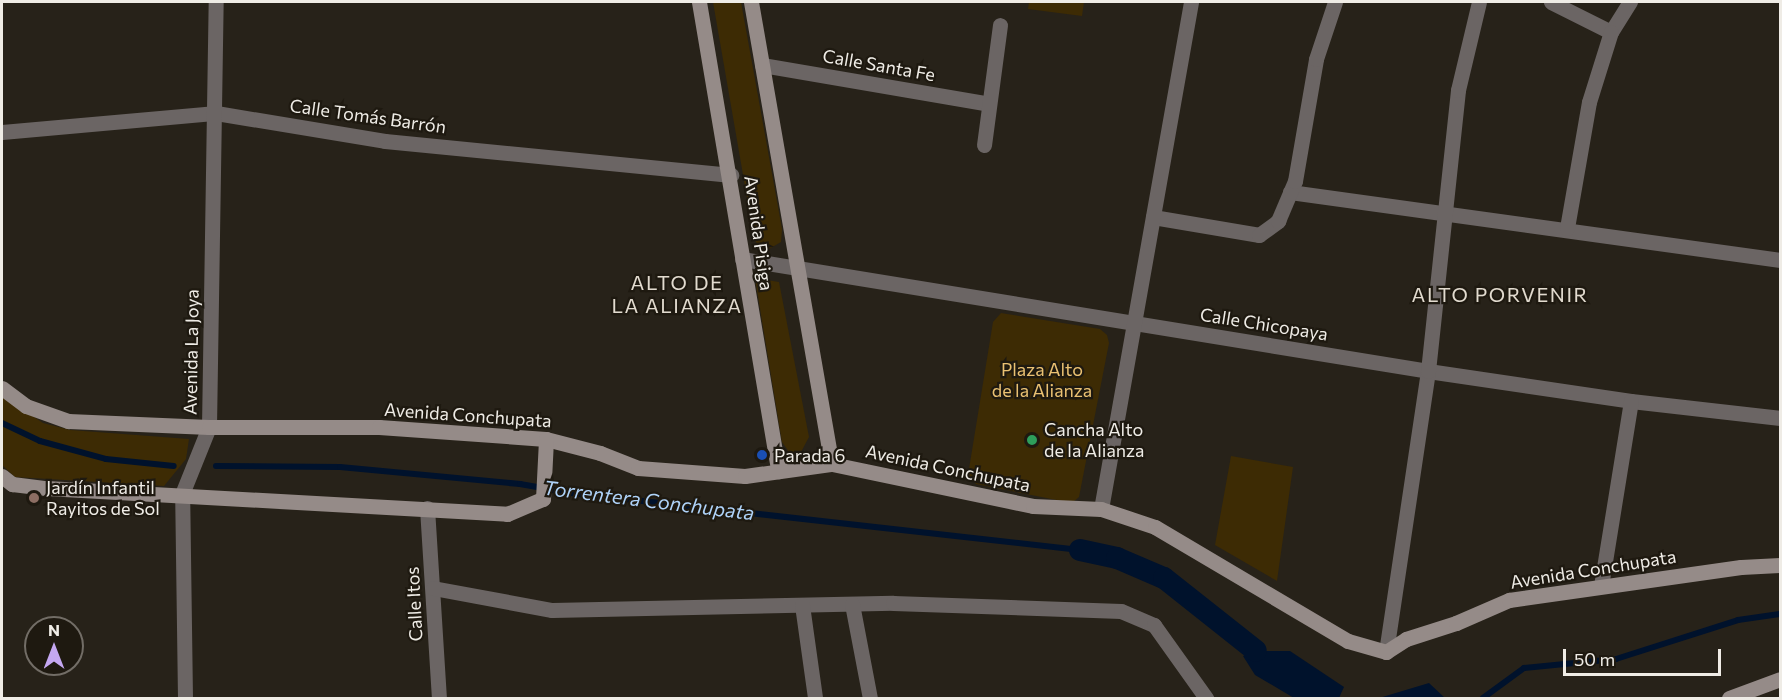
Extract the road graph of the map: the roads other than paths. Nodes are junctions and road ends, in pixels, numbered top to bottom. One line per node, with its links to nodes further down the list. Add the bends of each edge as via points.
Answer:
1 (216, 2): 13 (street, Avenida La Joya)
2 (699, 2): 16 (street, Avenida Pisiga)
3 (751, 2): 11 (street, Avenida Pisiga)
4 (1191, 2): 19 (street)
5 (1335, 2): 17 (street, via 1316,59)
6 (1479, 2): 18 (street, via 1458,90)
7 (1551, 2): 10 (street)
8 (1630, 2): 10 (street)
9 (1000, 25): 12 (street)
10 (1611, 32): 20 (street, via 1589,102)
11 (762, 65): 12 (street, Calle Santa Fe); 23 (street, Avenida Pisiga)
12 (989, 104): 15 (street)
13 (216, 113): 14 (street, Calle Tomás Barrón); 16 (street, Calle Tomás Barrón, via 385,141); 29 (street, Avenida La Joya)
14 (2, 132)
15 (984, 145)
16 (730, 175): 21 (street, Avenida Pisiga)
17 (1290, 192): 18 (street); 19 (street, via 1278,221 1259,235)
18 (1446, 212): 20 (street); 25 (street)
19 (1153, 218): 24 (street)
20 (1567, 228): 22 (street)
21 (742, 259): 23 (street, Calle Chicopaya); 32 (street, Avenida Pisiga)
22 (1780, 260)
23 (800, 267): 24 (street, Calle Chicopaya); 31 (street, Avenida Pisiga)
24 (1133, 322): 25 (street, Calle Chicopaya); 36 (street)
25 (1428, 371): 27 (street, Calle Chicopaya); 42 (street)
26 (2, 387): 29 (street, Avenida Conchupata, via 26,406 68,421)
27 (1631, 401): 28 (street, Calle Chicopaya); 38 (street)
28 (1780, 418)
29 (209, 427): 30 (street, Avenida Conchupata, via 379,428); 34 (street, Avenida La Joya)
30 (546, 439): 32 (street, Avenida Conchupata, via 638,468 745,476); 35 (street, via 543,500 507,514)
31 (832, 465): 32 (street, Avenida Conchupata); 36 (street, Avenida Conchupata, via 1033,506)
32 (777, 471)
33 (2, 476): 34 (street, via 12,484 46,488)
34 (182, 494): 35 (street); 44 (street, Avenida La Joya)
35 (427, 508): 39 (street, Calle Itos)
36 (1101, 509): 42 (street, Avenida Conchupata, via 1155,527 1348,641)
37 (1780, 565): 38 (street, Avenida Conchupata)
38 (1602, 586): 42 (street, Avenida Conchupata, via 1509,600 1406,639)
39 (434, 588): 41 (street, via 552,610); 45 (street, Calle Itos)
40 (852, 604): 41 (street); 47 (street); 48 (street, via 1121,610 1154,625)
41 (802, 605): 46 (street)
42 (1386, 652)
43 (1780, 679): 49 (street)
44 (185, 699)
45 (439, 699)
46 (815, 699)
47 (870, 699)
48 (1206, 699)
49 (1729, 699)

